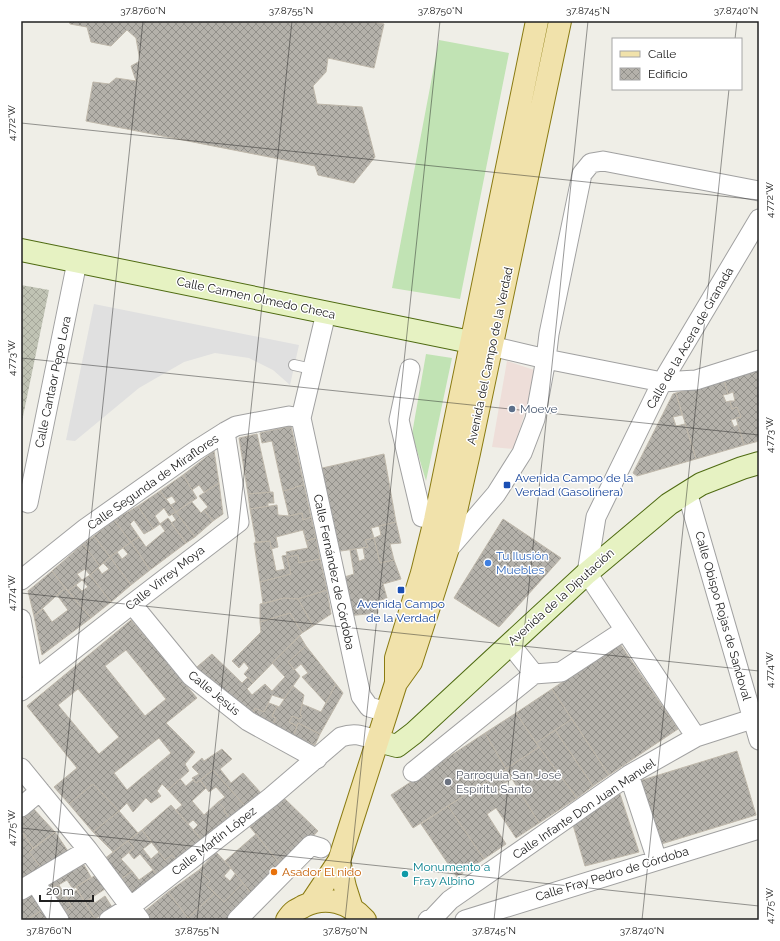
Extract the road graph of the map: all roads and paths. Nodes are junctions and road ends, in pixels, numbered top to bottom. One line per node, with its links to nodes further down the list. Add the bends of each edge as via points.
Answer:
1 (536, 26): 8 (main road, Avenida del Campo de la Verdad)
2 (559, 28): 8 (main road, Avenida del Campo de la Verdad)
3 (759, 191): 9 (street, via 603,161 591,163 582,174)
4 (759, 219): 12 (street, Calle de la Acera de Granada)
5 (21, 250): 6 (street, Calle Carmen Olmedo Checa)
6 (77, 262): 7 (street, Calle Carmen Olmedo Checa); 17 (street, Calle Cantaor Pepe Lora)
7 (326, 313): 8 (street, Calle Carmen Olmedo Checa); 13 (street, via 303,367)
8 (481, 344): 9 (street); 18 (main road, Avenida del Campo de la Verdad); 19 (main road, Avenida del Campo de la Verdad, via 469,453)
9 (546, 359): 12 (street); 19 (street, via 535,419 522,453 496,494)
10 (759, 360): 12 (street, via 696,380)
11 (410, 369): 18 (street, via 399,420 422,517)
12 (662, 382): 20 (street, Calle de la Acera de Granada, via 596,517)
13 (301, 418): 14 (street, Calle Segunda de Miraflores, via 289,416 236,426); 29 (street, Calle Fernández de Córdoba, via 362,696 369,707)
14 (225, 432): 21 (street, Calle Segunda de Miraflores, via 86,528); 22 (street, Calle Virrey Moya, via 238,522)
15 (759, 462): 16 (street, Avenida de la Diputación)
16 (687, 492): 20 (street, Avenida de la Diputación); 30 (street, Calle Obispo Rojas de Sandoval)
17 (28, 503)
18 (435, 520): 27 (main road, Avenida del Campo de la Verdad, via 396,658)
19 (447, 551): 27 (main road, Avenida del Campo de la Verdad, via 411,662)
20 (587, 572): 24 (street); 25 (street, Avenida de la Diputación)
21 (21, 580)
22 (132, 604): 28 (street, Calle Virrey Moya); 34 (street, Calle Jesús, via 191,676 248,720)
23 (21, 619): 28 (street)
24 (625, 630): 26 (street, via 561,672); 31 (street)
25 (510, 644): 26 (street); 32 (street, Avenida de la Diputación, via 397,746)
26 (534, 674): 36 (street)
27 (396, 683): 29 (main road, Avenida del Campo de la Verdad)
28 (27, 686)
29 (387, 712): 32 (main road, Avenida del Campo de la Verdad)
30 (752, 719): 31 (street, Calle Infante Don Juan Manuel); 33 (street, Calle Obispo Rojas de Sandoval)
31 (696, 737): 37 (street, Calle Infante Don Juan Manuel)
32 (378, 740): 34 (street, Calle Martín López, via 350,734 341,737); 44 (main road, Avenida del Campo de la Verdad)
33 (759, 740)
34 (317, 759): 47 (street, Calle Martín López)
35 (21, 768): 38 (street)
36 (413, 772)
37 (629, 775): 43 (street); 49 (street, Calle Infante Don Juan Manuel, via 450,900)
38 (40, 791): 39 (street); 42 (street)
39 (21, 807)
40 (759, 829): 43 (street, Calle Fray Pedro de Córdoba)
41 (321, 848): 52 (street, via 311,845)
42 (88, 850): 45 (street); 47 (street)
43 (657, 860): 54 (street, Calle Fray Pedro de Córdoba)
44 (339, 861): 46 (main road, Avenida del Campo de la Verdad); 48 (main road, via 345,887)
45 (28, 886): 50 (street)
46 (311, 903): 48 (main road, via 340,903); 53 (main road, via 296,910)
47 (135, 913): 51 (street, Calle Martín López)
48 (359, 914)
49 (434, 919)
50 (59, 920)
51 (109, 920)
52 (237, 920)
53 (287, 920)
54 (465, 920)

